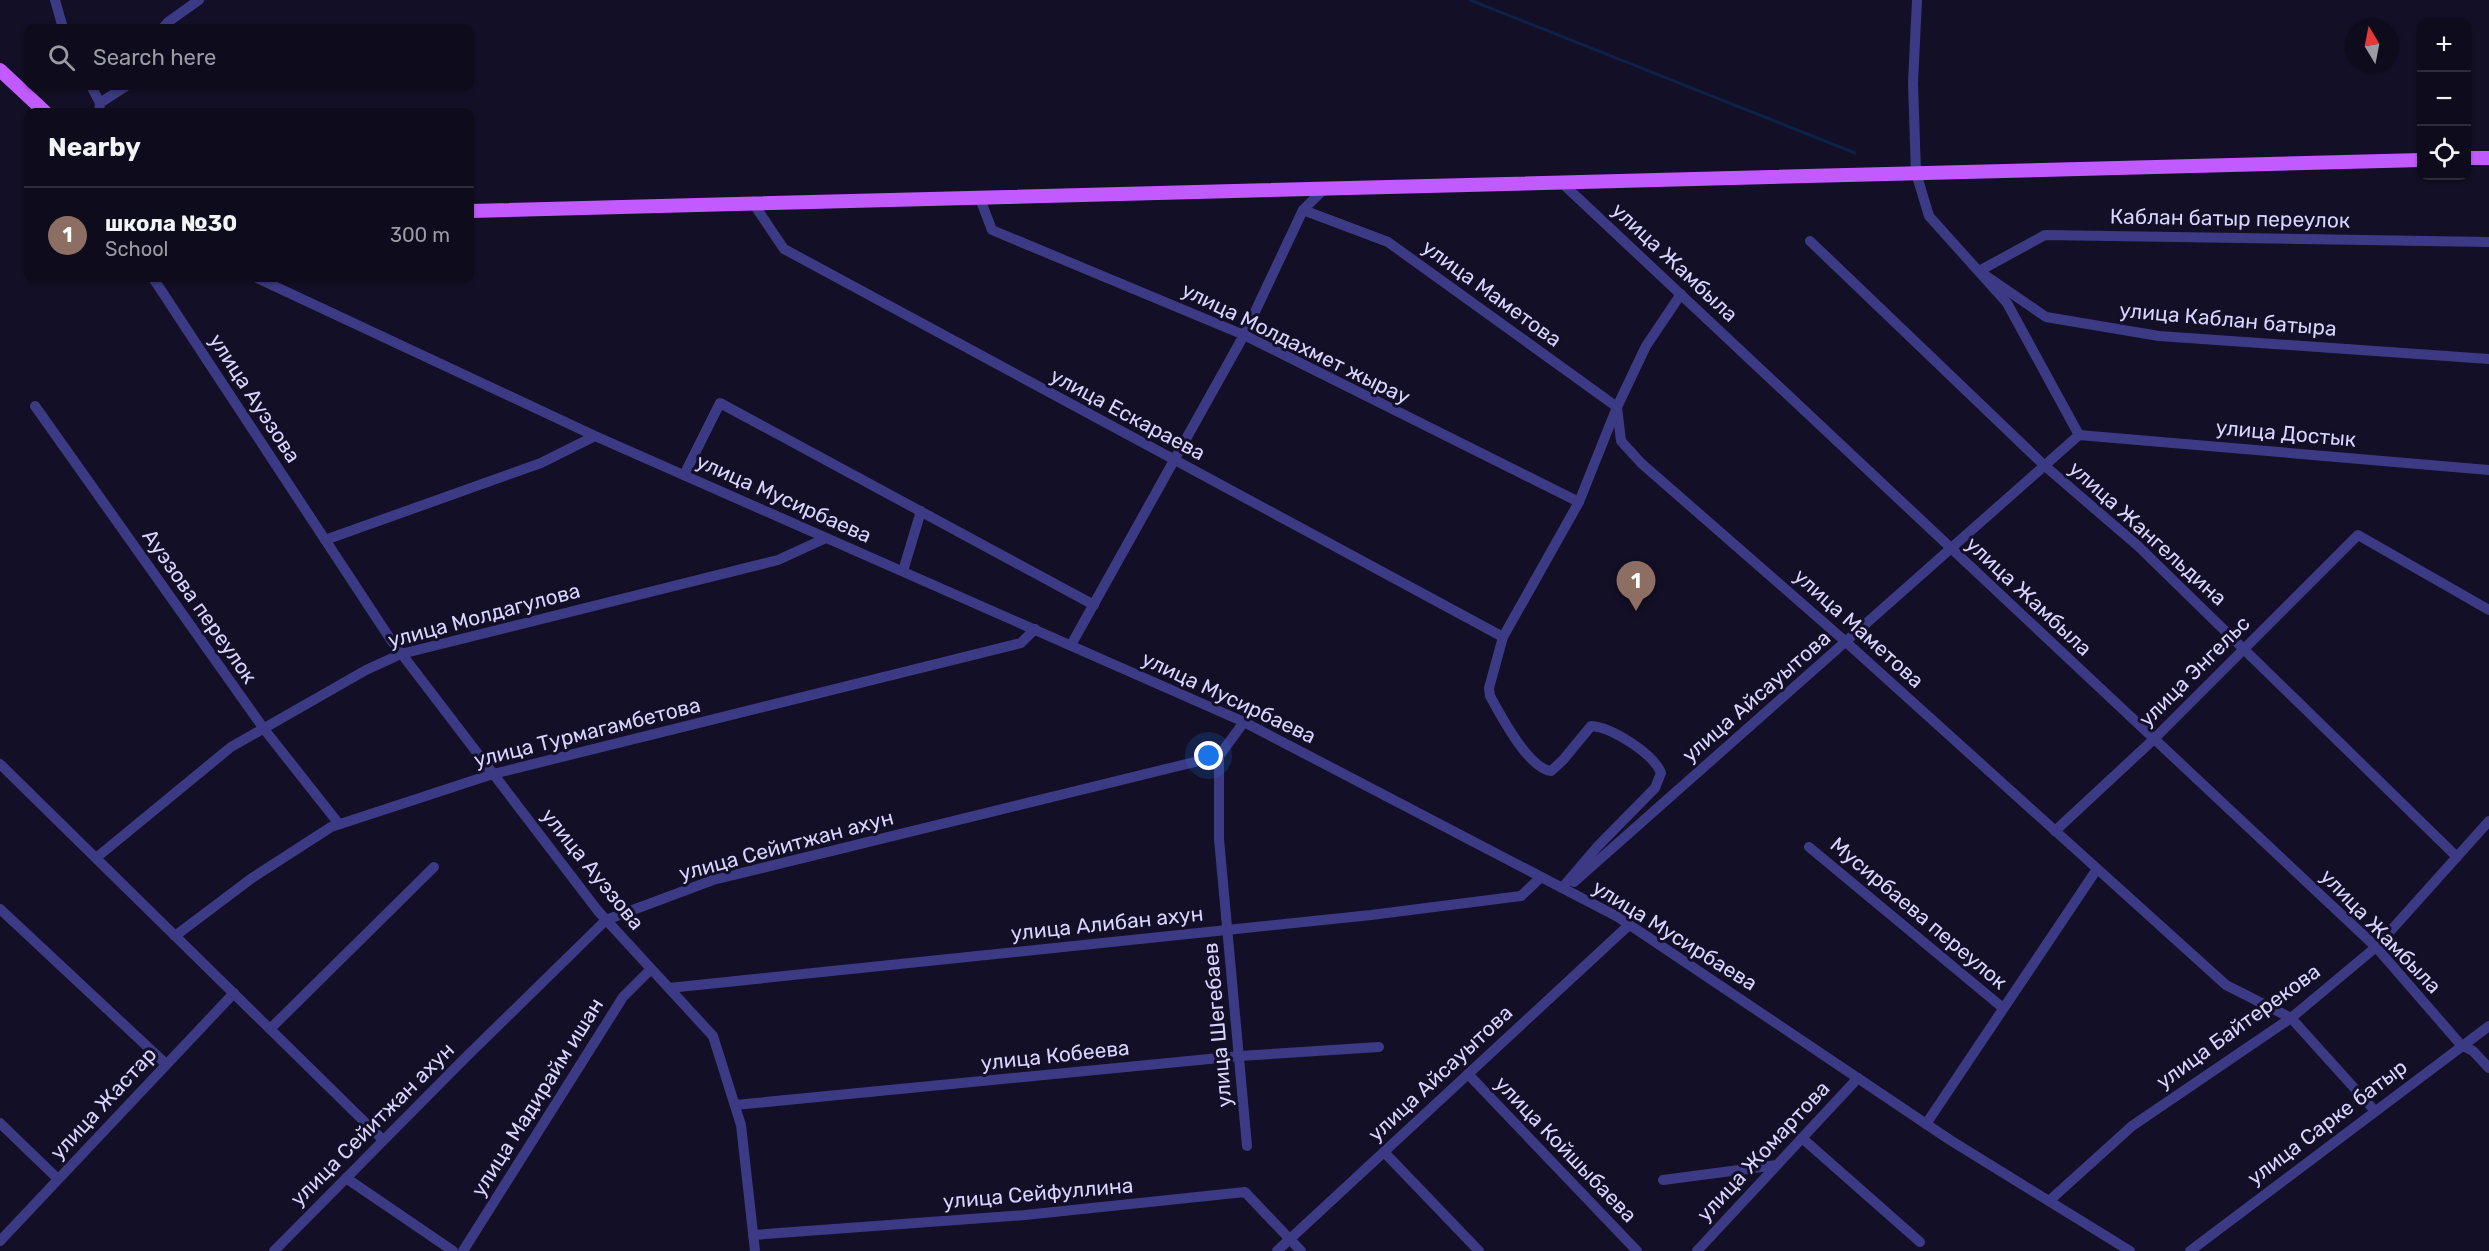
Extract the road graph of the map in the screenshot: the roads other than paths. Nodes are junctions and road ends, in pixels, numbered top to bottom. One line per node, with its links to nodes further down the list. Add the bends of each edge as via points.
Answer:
1 (55, 0): 4 (street)
2 (199, 0): 5 (street)
3 (1917, 0): 14 (street, via 1913,83)
4 (62, 24)
5 (166, 24)
6 (0, 70): 9 (main road)
7 (93, 90): 10 (street)
8 (121, 90): 10 (street)
9 (41, 108)
10 (100, 108)
11 (2471, 158): 12 (main road)
12 (2489, 158)
13 (2417, 160): 14 (main road)
14 (1916, 173): 15 (main road); 23 (street, via 1929,216)
15 (1562, 183): 16 (main road); 26 (street, улица Жамбыла)
16 (1326, 187): 17 (main road); 19 (street)
17 (979, 196): 18 (main road); 27 (street, улица Молдахмет жырау, via 992,230)
18 (753, 203): 20 (main road); 33 (street, улица Ескараева, via 784,249)
19 (1303, 210): 27 (street); 30 (street, улица Маметова, via 1388,242)
20 (474, 211)
21 (1810, 241): 34 (street, улица Жангельдина)
22 (2489, 242): 23 (street, Каблан батыр переулок, via 2045,235)
23 (1979, 271): 28 (street, улица Каблан батыра, via 2046,317 2158,336); 31 (street, via 2007,303)
24 (156, 282): 40 (street, улица Ауэзова)
25 (266, 282): 32 (street, улица Мусирбаева)
26 (1681, 294): 30 (street, via 1646,346); 41 (street, улица Жамбыла)
27 (1244, 335): 33 (street); 37 (street, улица Молдахмет жырау)
28 (2489, 359)
29 (34, 406): 52 (street, Ауэзова переулок)
30 (1617, 407): 37 (street); 47 (street, улица Маметова, via 1622,441 1641,463)
31 (2079, 435): 34 (street, улица Айсауытова); 35 (street, улица Достык)
32 (595, 436): 36 (street, улица Мусирбаева); 40 (street, via 542,463)
33 (1173, 461): 43 (street); 46 (street, улица Ескараева)
34 (2045, 466): 41 (street, улица Айсауытова); 49 (street, улица Жангельдина, via 2138,546)
35 (2489, 470)
36 (684, 475): 38 (street, via 720,403); 39 (street, улица Мусирбаева)
37 (1579, 502): 46 (street)
38 (921, 511): 42 (street); 43 (street)
39 (826, 538): 42 (street, улица Мусирбаева); 50 (street, улица Молдагулова, via 778,560)
40 (325, 540): 50 (street, улица Ауэзова)
41 (1951, 549): 47 (street, улица Айсауытова); 53 (street, улица Жамбыла)
42 (903, 571): 45 (street, улица Мусирбаева)
43 (1094, 605): 48 (street)
44 (2489, 610): 49 (street, улица Энгельс, via 2358,535)
45 (1035, 630): 48 (street, улица Мусирбаева); 56 (street, улица Турмагамбетова, via 1021,643)
46 (1503, 638): 66 (street, via 1490,696 1533,761 1551,771 1591,726 1602,727 1646,753 1657,762 1661,773 1655,788 1598,846)
47 (1846, 642): 59 (street, улица Маметова); 66 (street, улица Айсауытова)
48 (1071, 645): 51 (street, улица Мусирбаева)
49 (2244, 649): 53 (street, улица Энгельс); 61 (street, улица Жангельдина)
50 (402, 654): 52 (street, улица Молдагулова, via 366,670); 56 (street, улица Ауэзова)
51 (1244, 722): 54 (street); 65 (street, улица Мусирбаева)
52 (264, 729): 58 (street, Ауэзова переулок); 62 (street, улица Молдагулова, via 231,747)
53 (2154, 739): 59 (street, улица Энгельс); 72 (street, улица Жамбыла)
54 (1219, 756): 68 (street, улица Сейитжан ахун, via 713,880); 70 (street, улица Шегебаев, via 1218,839)
55 (0, 764): 62 (street)
56 (493, 774): 58 (street, улица Турмагамбетова); 68 (street, улица Ауэзова)
57 (2489, 821): 61 (street, улица Байтерекова)
58 (339, 824): 71 (street, улица Турмагамбетова, via 252,878)
59 (2055, 831): 64 (street, улица Маметова)
60 (1809, 847): 76 (street, Мусирбаева переулок)
61 (2457, 856): 72 (street, улица Байтерекова)
62 (96, 858): 71 (street)
63 (434, 867): 79 (street)
64 (2097, 869): 76 (street, Мусирбаева переулок); 77 (street, улица Маметова, via 2226,985)
65 (1541, 877): 66 (street, улица Мусирбаева); 70 (street, улица Алибан ахун, via 1521,896)
66 (1564, 889): 69 (street, улица Мусирбаева)
67 (0, 909): 83 (street)
68 (606, 920): 73 (street, улица Ауэзова); 92 (street, улица Сейитжан ахун)
69 (1629, 925): 85 (street, улица Айсауытова); 86 (street, улица Мусирбаева)
70 (1228, 930): 74 (street, улица Алибан ахун); 82 (street, улица Шегебаев)
71 (175, 936): 75 (street)
72 (2376, 947): 77 (street, улица Байтерекова); 80 (street, улица Жамбыла)
73 (651, 969): 74 (street, улица Ауэзова); 106 (street, улица Мадирайм ишан, via 623,997)
74 (669, 988): 87 (street, улица Ауэзова, via 713,1036)
75 (234, 993): 79 (street); 83 (street, улица Жастар)
76 (2003, 1008): 90 (street, Мусирбаева переулок)
77 (2291, 1018): 88 (street, улица Маметова); 99 (street, улица Байтерекова, via 2132,1126)
78 (2489, 1026): 80 (street, улица Сарке батыр)
79 (270, 1029): 92 (street)
80 (2461, 1045): 84 (street, улица Жамбыла); 88 (street, улица Сарке батыр)
81 (1379, 1047): 82 (street, улица Кобеева)
82 (1240, 1056): 87 (street, улица Кобеева); 93 (street, улица Шегебаев)
83 (166, 1064): 97 (street, улица Жастар)
84 (2489, 1068)
85 (1468, 1074): 94 (street, улица Айсауытова); 111 (street, улица Койшыбаева)
86 (1858, 1078): 90 (street, улица Мусирбаева); 91 (street, улица Жомартова)
87 (735, 1105): 100 (street, улица Ауэзова, via 741,1125)
88 (2375, 1111): 114 (street, улица Сарке батыр)
89 (0, 1123): 97 (street)
90 (1926, 1124): 99 (street, улица Мусирбаева)
91 (1802, 1138): 95 (street, улица Жомартова); 103 (street)
92 (383, 1140): 96 (street, улица Сейитжан ахун)
93 (1247, 1146)
94 (1384, 1152): 101 (street, улица Айсауытова); 110 (street)
95 (1777, 1165): 98 (street); 112 (street, улица Жомартова)
96 (346, 1178): 104 (street, улица Сейитжан ахун); 105 (street)
97 (58, 1179): 102 (street, улица Жастар)
98 (1663, 1179)
99 (2049, 1201): 113 (street, улица Мусирбаева)
100 (753, 1235): 101 (street, улица Сейфуллина, via 1025,1215 1245,1192); 107 (street, улица Ауэзова)
101 (1290, 1239): 108 (street, улица Айсауытова); 109 (street, улица Сейфуллина)
102 (0, 1241)
103 (1920, 1242)
104 (274, 1251)
105 (453, 1251)
106 (463, 1251)
107 (755, 1251)
108 (1277, 1251)
109 (1301, 1251)
110 (1479, 1251)
111 (1637, 1251)
112 (1697, 1251)
113 (2130, 1251)
114 (2190, 1251)

